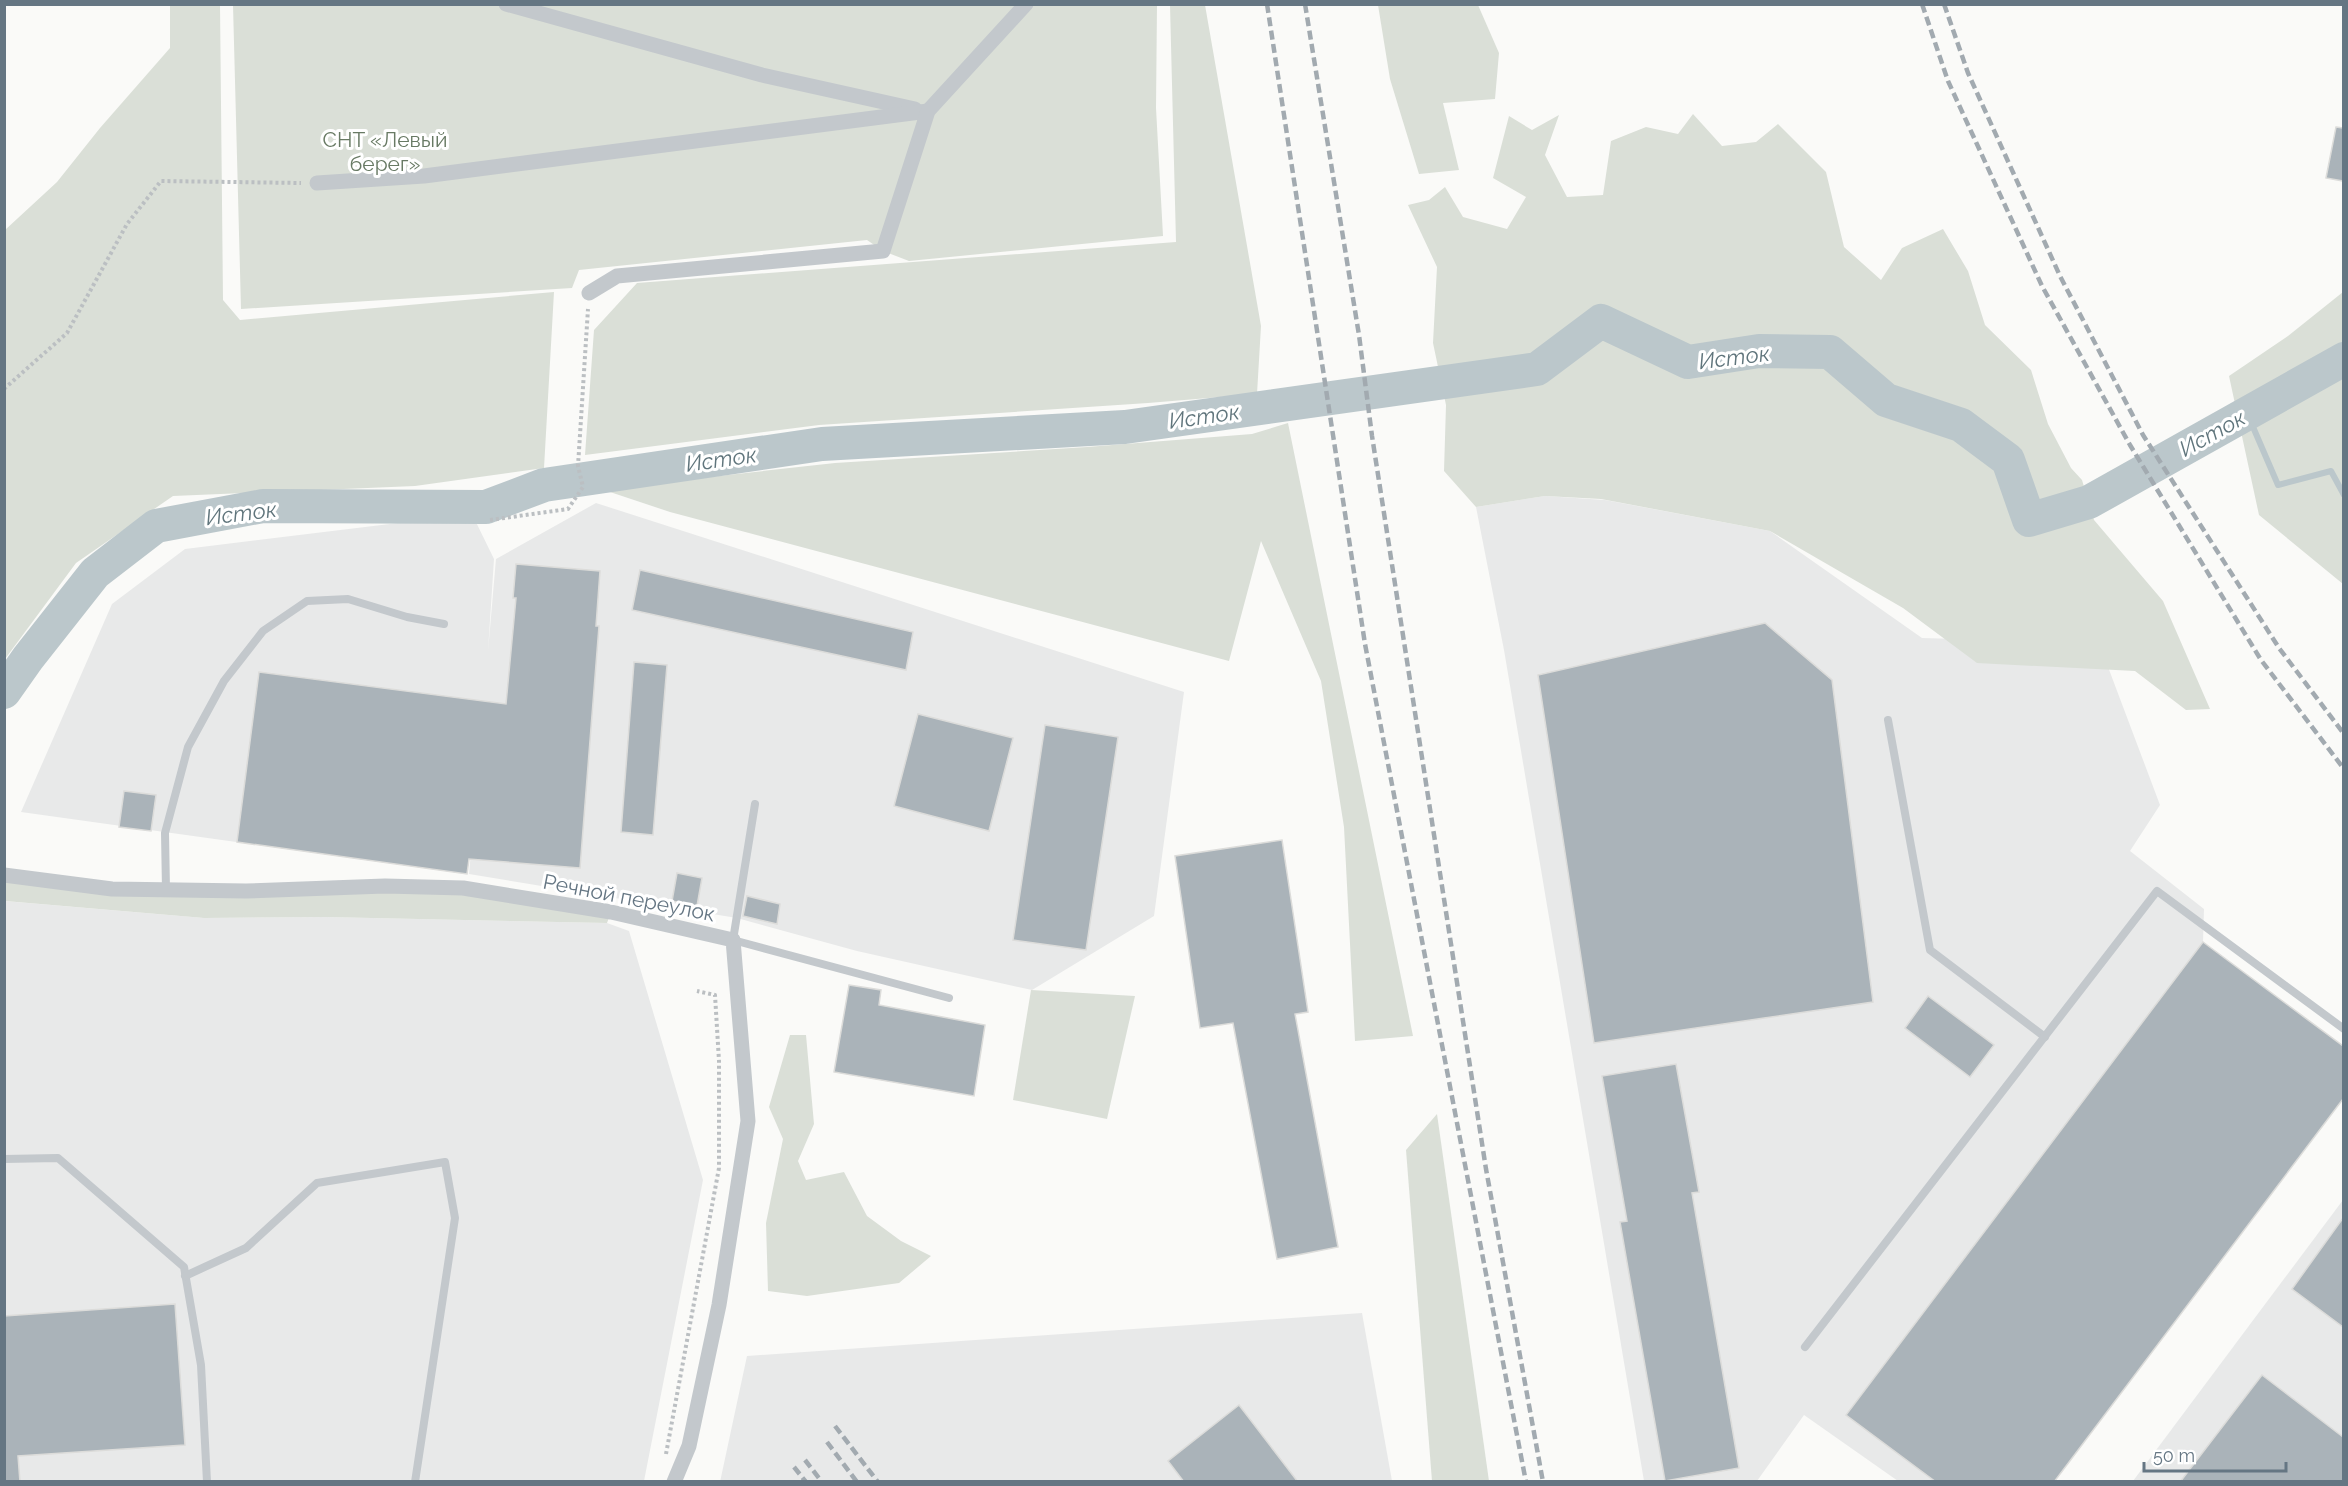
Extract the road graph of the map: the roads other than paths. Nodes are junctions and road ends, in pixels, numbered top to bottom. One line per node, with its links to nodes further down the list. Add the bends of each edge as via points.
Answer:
1 (506, 4): 3 (street, via 762,75)
2 (1026, 4): 3 (street)
3 (928, 111): 4 (street, via 424,176); 5 (street, via 883,251 617,276)
4 (317, 183)
5 (589, 293)
6 (444, 624): 10 (lane, via 348,599 307,601 262,631 224,681 188,747 165,833)
7 (1888, 720): 14 (lane, via 1930,950)
8 (755, 804): 11 (lane)
9 (4, 875): 10 (street, Речной переулок, via 112,889)
10 (166, 890): 11 (street, Речной переулок, via 462,888 611,912)
11 (733, 940): 12 (lane); 20 (street, Речной переулок, via 748,1120 719,1305 689,1446)
12 (949, 998)
13 (2343, 1029): 14 (lane, via 2157,891)
14 (2045, 1037): 17 (lane)
15 (4, 1159): 16 (lane, via 58,1158 184,1267)
16 (185, 1276): 18 (lane, via 201,1365); 19 (lane, via 246,1248 317,1183 445,1162 455,1218)
17 (1805, 1347)
18 (207, 1482)
19 (415, 1482)
20 (674, 1482)

